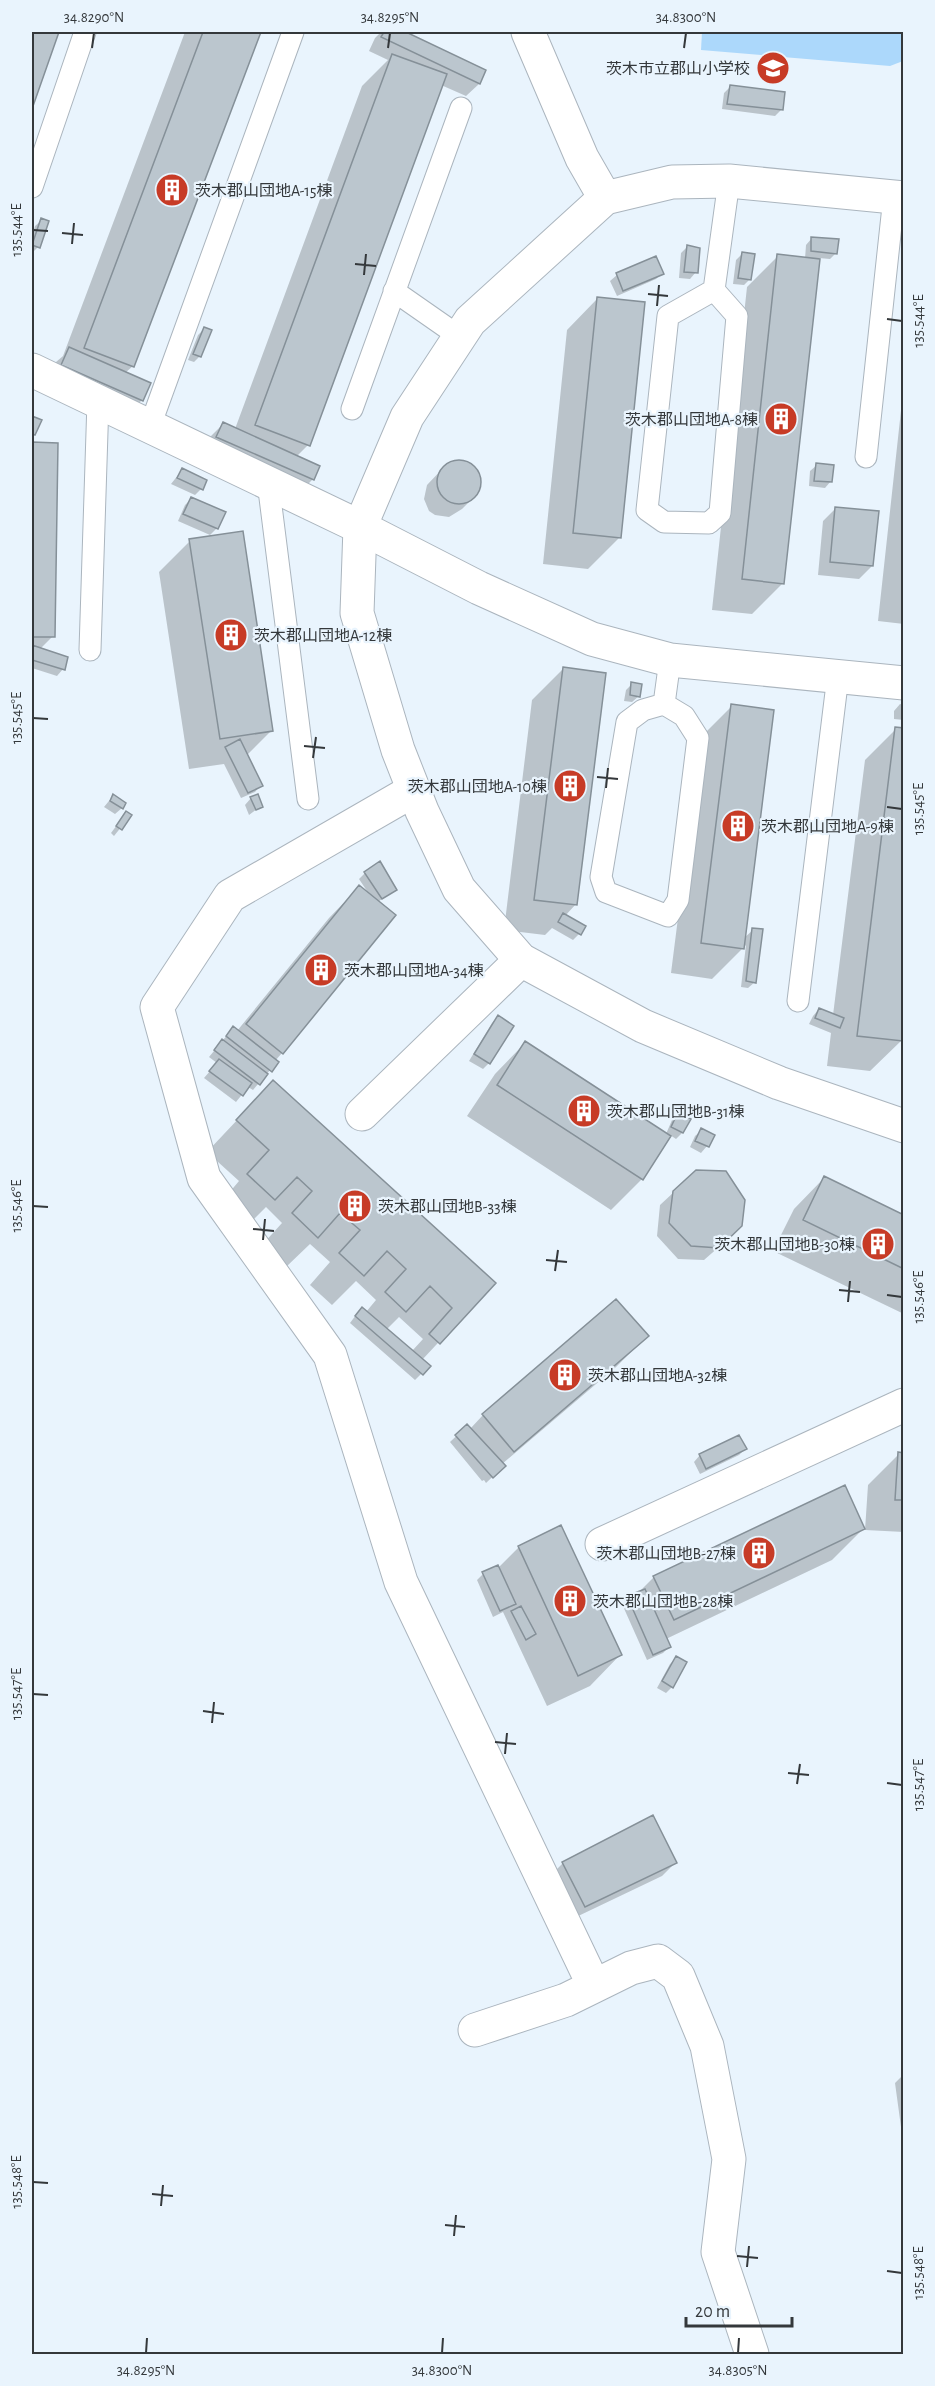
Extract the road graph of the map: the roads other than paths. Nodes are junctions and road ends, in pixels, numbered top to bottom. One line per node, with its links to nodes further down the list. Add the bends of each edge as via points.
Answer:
1 (85, 32): 6 (lane)
2 (293, 32): 15 (lane)
3 (528, 32): 7 (street, via 582,158)
4 (461, 108): 10 (lane)
5 (729, 181): 7 (street, via 672,182); 8 (street); 9 (lane)
6 (32, 187)
7 (605, 198): 11 (street, via 470,321)
8 (899, 198): 16 (lane)
9 (714, 290): 9 (lane, via 737,316 720,513 709,523 664,522 647,510 668,316)
10 (394, 291): 11 (lane); 14 (lane)
11 (460, 337): 18 (street, via 407,417)
12 (32, 369): 13 (street)
13 (98, 401): 15 (street); 19 (lane)
14 (352, 409)
15 (150, 426): 17 (street)
16 (866, 457)
17 (268, 482): 18 (street); 25 (lane)
18 (360, 527): 20 (street, via 479,588 592,639); 24 (street, via 357,613)
19 (90, 650)
20 (670, 660): 21 (street); 23 (lane)
21 (838, 676): 22 (street); 27 (lane)
22 (903, 683)
23 (664, 704): 23 (lane, via 684,716 698,738 678,900 668,916 606,892 601,877 627,722)
24 (414, 790): 26 (street, via 459,889); 32 (street, via 230,896 157,1007 204,1178 330,1355 401,1582)
25 (308, 799)
26 (521, 960): 28 (street); 29 (street, via 643,1026 779,1083)
27 (798, 1001)
28 (362, 1114)
29 (903, 1126)
30 (903, 1405): 31 (street)
31 (602, 1544)
32 (594, 1986): 33 (street, via 566,2000); 34 (street, via 631,1968 658,1961 678,1976 707,2046 716,2091 729,2159 718,2252)
33 (475, 2030)
34 (752, 2355)

